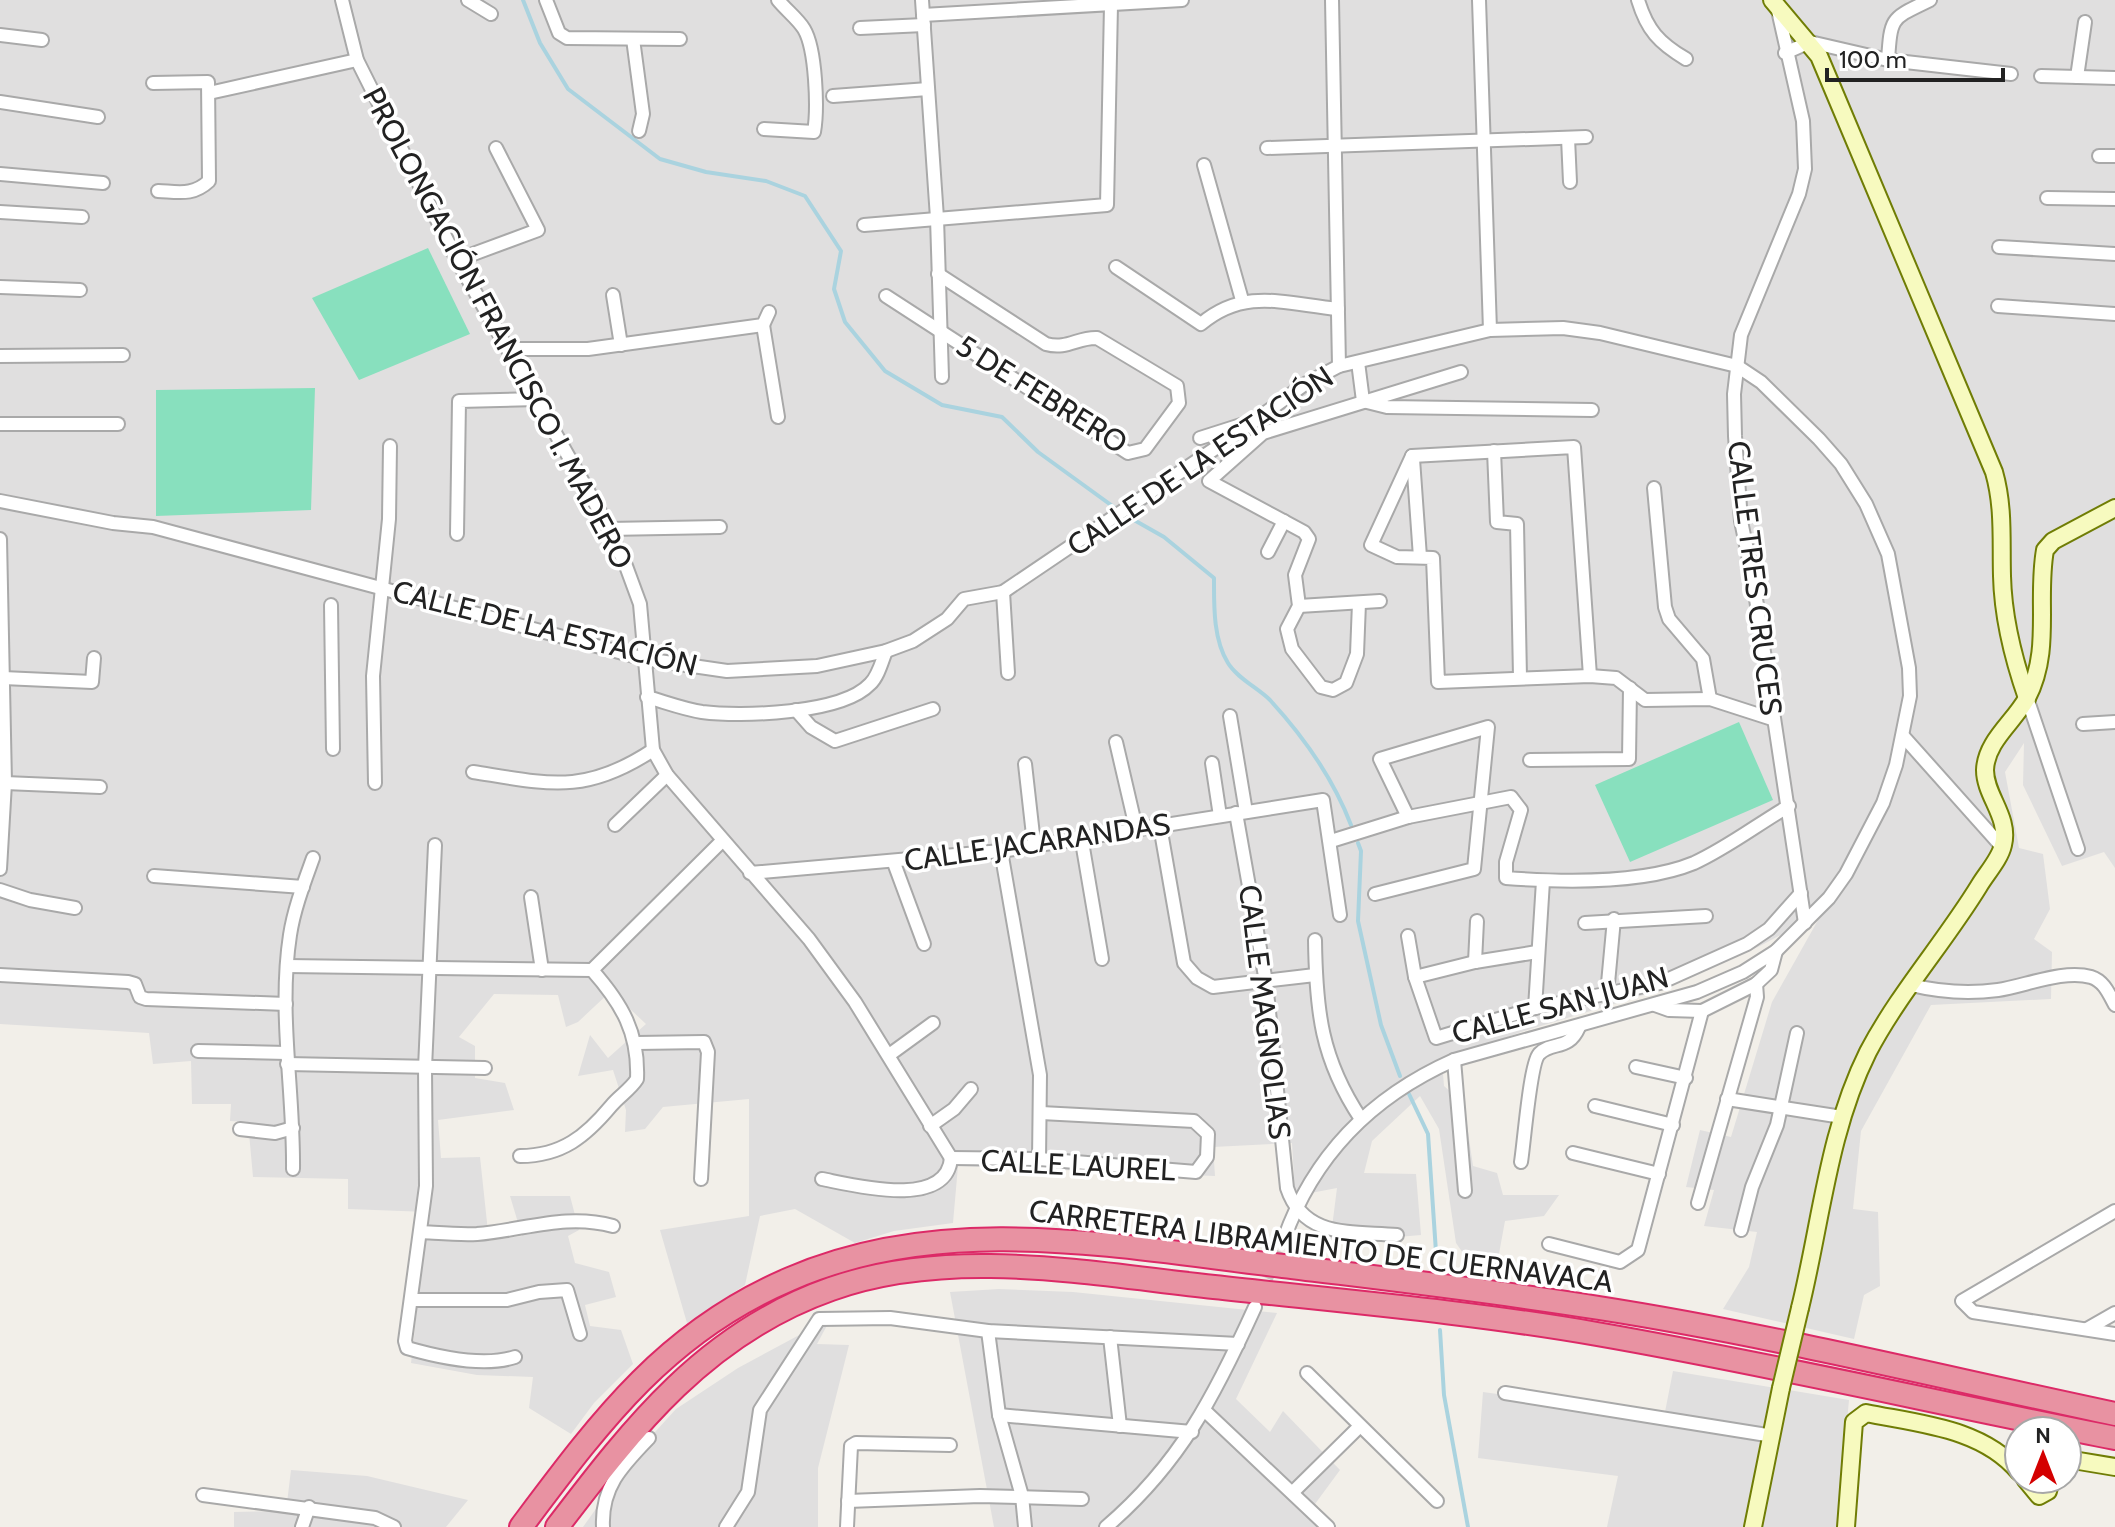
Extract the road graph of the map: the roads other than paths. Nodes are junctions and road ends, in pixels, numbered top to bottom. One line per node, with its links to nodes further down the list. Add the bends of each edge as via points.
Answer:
1 (342, 0): 25 (street, PROLONGACIÓN FRANCISCO I. MADERO)
2 (468, 0): 14 (street)
3 (546, 0): 19 (street, via 559,33 567,38)
4 (778, 0): 37 (street, via 805,30 816,98 814,132)
5 (922, 0): 15 (street)
6 (1182, 0): 13 (street)
7 (1332, 0): 42 (street)
8 (1479, 0): 41 (street)
9 (1638, 0): 24 (street, via 1656,40)
10 (1930, 0): 26 (street, via 1899,15 1891,25)
11 (1068, 3): 13 (street); 15 (street)
12 (1774, 3): 22 (street, CALLE TRES CRUCES); 23 (street, CALLE TRES CRUCES)
13 (1111, 5): 56 (street, via 1107,205)
14 (491, 14)
15 (923, 20): 17 (street); 32 (street)
16 (2085, 22): 29 (street)
17 (860, 28)
18 (0, 35): 21 (street)
19 (633, 39): 20 (street); 38 (street, via 643,114)
20 (680, 39)
21 (42, 40)
22 (1810, 42): 23 (street); 26 (street); 121 (street, CALLE TRES CRUCES, via 1994,472 2003,501 2005,615)
23 (1785, 53): 81 (street, CALLE TRES CRUCES, via 1803,121 1805,169 1741,335)
24 (1686, 59)
25 (357, 60): 33 (street); 60 (street, PROLONGACIÓN FRANCISCO I. MADERO)
26 (1888, 60): 27 (street)
27 (2011, 74)
28 (2041, 76): 29 (street)
29 (2077, 77): 30 (street)
30 (2115, 78)
31 (153, 83): 33 (street, via 208,82)
32 (928, 89): 34 (street); 56 (street)
33 (209, 93): 51 (street, via 209,181 198,191)
34 (833, 96)
35 (0, 102): 36 (street)
36 (98, 117)
37 (764, 129)
38 (639, 131)
39 (1586, 137): 40 (street)
40 (1568, 138): 41 (street); 49 (street)
41 (1485, 139): 42 (street); 74 (street)
42 (1335, 144): 44 (street); 69 (street)
43 (496, 148): 60 (street, via 538,230)
44 (1267, 148)
45 (2099, 156): 46 (street)
46 (2115, 156)
47 (1204, 165): 67 (street)
48 (0, 174): 50 (street)
49 (1570, 182)
50 (103, 183)
51 (158, 191)
52 (2047, 198): 53 (street)
53 (2115, 199)
54 (0, 212): 55 (street)
55 (82, 217)
56 (937, 218): 57 (street); 62 (street)
57 (864, 225)
58 (1999, 247): 59 (street)
59 (2115, 254)
60 (457, 260): 76 (street, PROLONGACIÓN FRANCISCO I. MADERO)
61 (1116, 267): 67 (street, via 1201,324 1220,308)
62 (938, 274): 73 (street); 73 (street, 5 DE FEBRERO, via 1046,344 1058,348 1097,338 1177,386 1179,403 1145,449 1128,453)
63 (0, 287): 64 (street)
64 (80, 290)
65 (613, 295): 75 (street)
66 (886, 296): 73 (street, 5 DE FEBRERO)
67 (1242, 300): 69 (street)
68 (1998, 306): 71 (street)
69 (1338, 309): 80 (street)
70 (769, 312): 72 (street)
71 (2115, 314)
72 (763, 325): 75 (street); 87 (street)
73 (939, 328): 83 (street)
74 (1490, 330): 79 (street, CALLE DE LA ESTACIÓN); 81 (street, CALLE DE LA ESTACIÓN, via 1600,333)
75 (621, 345): 76 (street)
76 (510, 349): 84 (street, PROLONGACIÓN FRANCISCO I. MADERO)
77 (123, 355): 78 (street)
78 (0, 356)
79 (1358, 362): 80 (street, CALLE DE LA ESTACIÓN); 85 (street)
80 (1339, 366): 88 (street, CALLE DE LA ESTACIÓN)
81 (1737, 366): 126 (street, CALLE TRES CRUCES, via 1741,521); 129 (street, CALLE DE LA ESTACIÓN, via 1761,382 1819,439 1866,504 1888,554 1909,668)
82 (1461, 372): 85 (street)
83 (942, 377)
84 (538, 399): 101 (street, PROLONGACIÓN FRANCISCO I. MADERO); 102 (street, via 459,401)
85 (1363, 401): 86 (street, via 1387,407); 91 (street)
86 (1592, 410)
87 (778, 417)
88 (1250, 422): 91 (street); 92 (street); 107 (street, CALLE DE LA ESTACIÓN)
89 (0, 424): 90 (street)
90 (118, 424)
91 (1284, 426): 99 (street, via 1263,433 1209,481)
92 (1200, 438)
93 (390, 446): 106 (street)
94 (1494, 451): 95 (street); 116 (street, via 1574,447); 117 (street, via 1497,522 1517,524)
95 (1412, 456): 105 (street); 105 (street, via 1371,545 1397,557)
96 (1654, 488): 122 (street, via 1665,607 1703,659)
97 (0, 501): 106 (street, CALLE DE LA ESTACIÓN, via 153,527)
98 (2115, 508): 121 (street, via 2045,550 2043,642)
99 (1284, 521): 104 (street); 111 (street, via 1309,539 1295,575)
100 (720, 527): 101 (street)
101 (608, 529): 114 (street, PROLONGACIÓN FRANCISCO I. MADERO, via 640,604)
102 (457, 534)
103 (0, 539): 118 (street)
104 (1268, 552)
105 (1420, 557): 117 (street, via 1433,558 1438,682)
106 (381, 588): 114 (street, CALLE DE LA ESTACIÓN); 139 (street, via 373,676)
107 (1003, 592): 112 (street, CALLE DE LA ESTACIÓN, via 964,599 947,619); 115 (street)
108 (1380, 601): 109 (street)
109 (1359, 603): 111 (street); 111 (street, via 1353,669 1346,683 1333,690 1321,687 1292,649 1287,629)
110 (331, 605): 131 (street)
111 (1299, 606)
112 (886, 651): 114 (street, CALLE DE LA ESTACIÓN, via 770,671 727,671); 124 (street, via 872,683 858,693)
113 (94, 658): 118 (street, via 92,682)
114 (645, 659): 120 (street, PROLONGACIÓN FRANCISCO I. MADERO)
115 (1008, 673)
116 (1590, 676): 117 (street); 119 (street, via 1616,678)
117 (1520, 677)
118 (3, 678): 138 (street)
119 (1630, 688): 122 (street, via 1645,700); 133 (street, via 1629,759)
120 (647, 697): 124 (street, via 699,712); 132 (street, PROLONGACIÓN FRANCISCO I. MADERO)
121 (2027, 698): 154 (street, via 1990,749 1985,772 2005,828); 155 (street)
122 (1710, 699): 126 (street)
123 (933, 709): 124 (street, via 835,741)
124 (796, 710)
125 (1230, 716): 143 (street, CALLE MAGNOLIAS)
126 (1772, 719): 142 (street, CALLE TRES CRUCES)
127 (2115, 722): 128 (street)
128 (2083, 724)
129 (1903, 736): 154 (street); 175 (street, CALLE DE LA ESTACIÓN, via 1883,803 1864,843 1829,898)
130 (1116, 742): 148 (street)
131 (333, 749)
132 (653, 750): 136 (street, via 611,774 562,785); 137 (street)
133 (1530, 760)
134 (1212, 763): 144 (street)
135 (1025, 764): 152 (street)
136 (473, 772)
137 (667, 775): 146 (street); 151 (street)
138 (5, 783): 140 (street); 157 (street)
139 (375, 783)
140 (100, 787)
141 (1481, 800): 145 (street); 145 (street, via 1488,727 1380,759); 163 (street, via 1511,797 1518,802 1521,810 1506,878); 167 (street, via 1474,869)
142 (1789, 806): 163 (street, via 1696,862 1663,874); 166 (street, CALLE TRES CRUCES)
143 (1241, 812): 144 (street, CALLE JACARANDAS); 150 (street, CALLE JACARANDAS, via 1323,800); 190 (street, CALLE MAGNOLIAS)
144 (1220, 816): 147 (street, CALLE JACARANDAS)
145 (1408, 817): 150 (street)
146 (615, 825)
147 (1160, 826): 148 (street, CALLE JACARANDAS); 190 (street, via 1184,963 1213,987)
148 (1136, 828): 149 (street, CALLE JACARANDAS)
149 (1081, 836): 152 (street, CALLE JACARANDAS); 181 (street)
150 (1331, 841): 170 (street)
151 (721, 842): 161 (street); 186 (street)
152 (1034, 844): 156 (street, CALLE JACARANDAS)
153 (435, 845): 184 (street)
154 (2003, 848): 192 (street)
155 (2078, 849)
156 (1001, 851): 159 (street, CALLE JACARANDAS); 215 (street)
157 (0, 855): 160 (street)
158 (313, 858): 164 (street)
159 (894, 863): 161 (street, CALLE JACARANDAS); 178 (street)
160 (0, 869)
161 (750, 873): 204 (street, via 809,939)
162 (154, 876): 164 (street)
163 (1543, 881): 180 (street)
164 (303, 887): 183 (street)
165 (0, 890): 169 (street)
166 (1801, 893): 175 (street, CALLE TRES CRUCES); 193 (street, CALLE SAN JUAN, via 1769,929 1747,944 1660,983)
167 (1375, 894)
168 (531, 897): 185 (street)
169 (75, 908)
170 (1340, 915)
171 (1706, 916): 172 (street)
172 (1614, 919): 174 (street); 193 (street)
173 (1477, 921): 182 (street)
174 (1585, 923)
175 (1805, 923): 179 (street, CALLE DE LA ESTACIÓN)
176 (1408, 936): 189 (street)
177 (1315, 940): 188 (street)
178 (924, 944)
179 (1776, 951): 191 (street, via 1771,970); 195 (street, CALLE DE LA ESTACIÓN, via 1709,987)
180 (1537, 952): 182 (street); 197 (street)
181 (1102, 959)
182 (1475, 962): 189 (street)
183 (287, 966): 184 (street); 194 (street)
184 (431, 969): 185 (street); 208 (street)
185 (542, 970): 186 (street)
186 (592, 970): 202 (street, via 620,1003)
187 (0, 975): 194 (street, via 128,982 146,999)
188 (1315, 975): 190 (street); 217 (street, via 1330,1067)
189 (1415, 977): 197 (street, CALLE SAN JUAN, via 1436,1038)
190 (1266, 982): 233 (street, CALLE MAGNOLIAS, via 1287,1188)
191 (1756, 984): 198 (street); 212 (street, via 1757,997)
192 (1911, 985): 196 (street, via 1959,993 2079,975 2105,987); 216 (street, via 1867,1056)
193 (1607, 994): 197 (street, CALLE SAN JUAN)
194 (286, 1004): 205 (street)
195 (1655, 1005): 198 (street); 200 (street, CALLE DE LA ESTACIÓN)
196 (2115, 1005)
197 (1535, 1008)
198 (1702, 1011): 210 (street)
199 (933, 1023): 204 (street)
200 (1579, 1027): 206 (street, CALLE DE LA ESTACIÓN); 226 (street, via 1574,1038 1547,1049 1535,1062)
201 (1797, 1033): 214 (street)
202 (637, 1043): 223 (street, via 637,1079 585,1136 538,1156); 229 (street, via 704,1042 708,1052)
203 (198, 1051): 205 (street)
204 (889, 1055): 219 (street)
205 (287, 1059): 208 (street); 220 (street)
206 (1454, 1060): 217 (street, CALLE DE LA ESTACIÓN, via 1387,1096); 231 (street)
207 (1636, 1067): 210 (street)
208 (425, 1068): 209 (street); 237 (street, via 428,1135)
209 (485, 1068)
210 (1686, 1078): 218 (street)
211 (971, 1089): 219 (street)
212 (1727, 1099): 214 (street); 232 (street)
213 (1595, 1106): 218 (street)
214 (1781, 1108): 216 (street); 236 (street)
215 (1041, 1113): 225 (street); 225 (street, CALLE LAUREL, via 1194,1121 1208,1134 1203,1166 1196,1172)
216 (1842, 1117): 261 (street, bridge)
217 (1361, 1119): 233 (street, CALLE DE LA ESTACIÓN, via 1315,1172)
218 (1673, 1125): 228 (street)
219 (930, 1126): 224 (street)
220 (293, 1128): 221 (street, via 275,1133); 227 (street)
221 (240, 1129)
222 (1573, 1153): 228 (street)
223 (520, 1156)
224 (951, 1158): 225 (street, CALLE LAUREL); 230 (street, via 944,1177 925,1186 885,1192)
225 (1039, 1159)
226 (1521, 1162)
227 (293, 1169)
228 (1659, 1174): 240 (street, via 1638,1250 1630,1258 1620,1262)
229 (701, 1179)
230 (822, 1179)
231 (1465, 1191)
232 (1698, 1203)
233 (1294, 1211): 238 (street, via 1322,1229); 239 (street, CALLE DE LA ESTACIÓN)
234 (2115, 1211): 244 (street, via 1962,1301 1973,1312)
235 (613, 1226): 237 (street, via 561,1219 473,1234)
236 (1741, 1230)
237 (421, 1232): 241 (street)
238 (1397, 1235)
239 (1284, 1239)
240 (1549, 1244)
241 (411, 1300): 246 (street, via 507,1300 567,1290); 250 (street, via 407,1348 477,1362)
242 (1255, 1307): 249 (street)
243 (2115, 1313): 244 (street)
244 (2087, 1329): 247 (street)
245 (988, 1331): 248 (street); 255 (street); 280 (street, via 890,1318 819,1319 760,1410 748,1492)
246 (580, 1334)
247 (2115, 1334)
248 (1110, 1337): 249 (street); 257 (street)
249 (1238, 1344): 253 (street)
250 (515, 1357)
251 (1307, 1373): 258 (street)
252 (1505, 1393): 261 (street)
253 (1204, 1410): 259 (street); 268 (street)
254 (2115, 1414): 277 (highway, CARRETERA LIBRAMIENTO DE CUERNAVACA, via 1600,1308 1066,1240 950,1239 826,1265 725,1313 682,1343 613,1406)
255 (999, 1415): 257 (street); 270 (street)
256 (2003, 1416): 278 (highway, CARRETERA LIBRAMIENTO DE CUERNAVACA, via 1594,1333 1062,1271 950,1269 900,1273 834,1288 738,1336 697,1365 638,1424)
257 (1120, 1426): 259 (street)
258 (1360, 1426): 268 (street); 273 (street)
259 (1192, 1432): 283 (street, via 1161,1475)
260 (2083, 1432): 263 (highway, CARRETERA LIBRAMIENTO DE CUERNAVACA)
261 (1773, 1436): 285 (street)
262 (649, 1438): 279 (street, via 605,1491)
263 (2115, 1438)
264 (950, 1445): 272 (street, via 856,1443 849,1451)
265 (2003, 1455): 286 (street, via 1978,1438 1859,1415 1854,1422)
266 (2083, 1462): 267 (street)
267 (2115, 1467)
268 (1294, 1491): 284 (street)
269 (203, 1495): 274 (street)
270 (1022, 1496): 271 (street); 272 (street); 282 (street)
271 (1082, 1499)
272 (848, 1501): 281 (street)
273 (1437, 1501)
274 (309, 1507): 275 (street); 276 (street, via 375,1518)
275 (302, 1527)
276 (394, 1527)
277 (521, 1527)
278 (557, 1527)
279 (603, 1527)
280 (726, 1527)
281 (847, 1527)
282 (1025, 1527)
283 (1106, 1527)
284 (1328, 1527)
285 (1753, 1527)
286 (1846, 1527)

